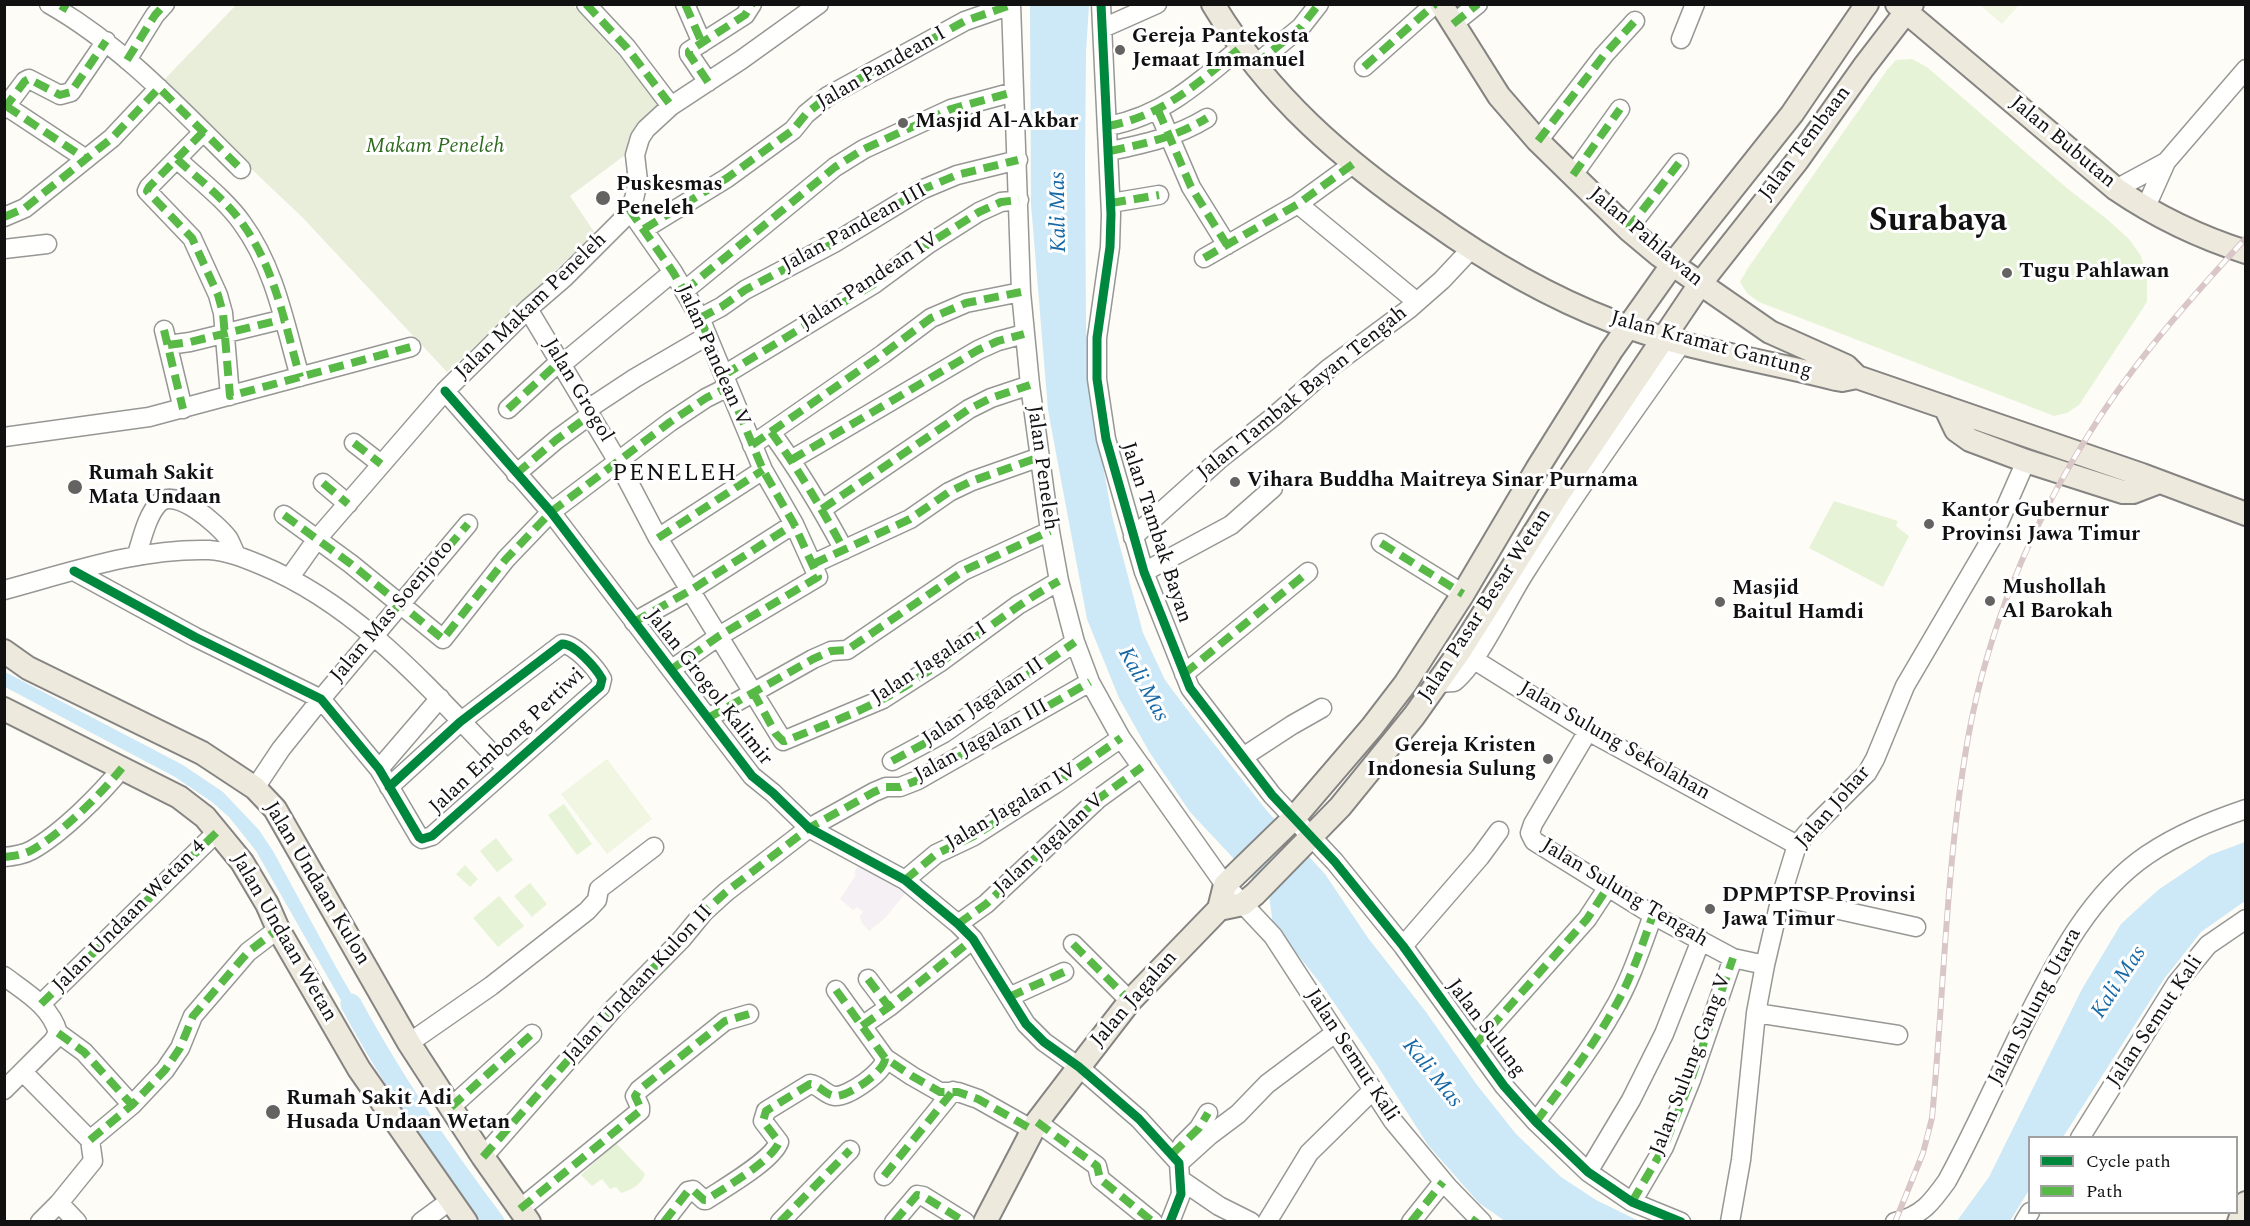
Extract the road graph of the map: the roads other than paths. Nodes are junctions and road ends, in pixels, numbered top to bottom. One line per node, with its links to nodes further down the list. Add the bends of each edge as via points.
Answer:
1 (165, 4): 25 (street)
2 (586, 4): 32 (street, via 627,48)
3 (685, 4): 23 (street)
4 (752, 4): 23 (street, via 745,15)
5 (819, 4): 28 (street, Jalan Makam Peneleh)
6 (1101, 4): 20 (street, Jalan Tambak Bayan)
7 (1213, 4): 24 (main road, Jalan Kramat Gantung)
8 (1319, 4): 24 (street, via 1301,27)
9 (1435, 4): 26 (street)
10 (1441, 4): 19 (main road, Jalan Pahlawan)
11 (1478, 4): 19 (street)
12 (1695, 4): 21 (street)
13 (1867, 4): 65 (main road, Jalan Tembaan, via 1792,114)
14 (1011, 5): 30 (street, Jalan Peneleh); 58 (street, Jalan Pandean I, via 965,21 828,96 793,130 728,178)
15 (59, 7): 22 (street)
16 (1905, 7): 49 (main road, Jalan Bubutan); 67 (main road, Jalan Tembaan, via 1797,161)
17 (1151, 8): 20 (street)
18 (1635, 21): 39 (street)
19 (1453, 24): 39 (main road, Jalan Pahlawan, via 1499,96)
20 (1103, 28): 36 (street, Jalan Tambak Bayan)
21 (1681, 39)
22 (106, 41): 25 (street); 31 (street, via 69,94 60,94 29,79)
23 (696, 47): 28 (street, via 689,54)
24 (1248, 56): 34 (street); 46 (main road, Jalan Kramat Gantung, via 1317,134)
25 (127, 60): 29 (street)
26 (1364, 67)
27 (2245, 68): 44 (street)
28 (708, 82): 32 (street, Jalan Makam Peneleh)
29 (159, 88): 37 (street); 41 (street, via 112,138)
30 (1014, 92): 43 (street, Jalan Peneleh); 68 (street, via 951,109 864,149 835,167)
31 (6, 104): 41 (street)
32 (670, 106): 54 (street, Jalan Makam Peneleh, via 640,138 635,154 637,189)
33 (1620, 109): 48 (street)
34 (1158, 110): 36 (street); 38 (street)
35 (1207, 118): 38 (street)
36 (1108, 126): 40 (street, Jalan Tambak Bayan)
37 (203, 132): 42 (street); 47 (street)
38 (1168, 137): 40 (street); 60 (street, via 1191,187)
39 (1538, 141): 48 (main road, Jalan Pahlawan)
40 (1110, 151): 52 (street, Jalan Tambak Bayan)
41 (86, 159): 56 (street, via 25,208)
42 (177, 159): 73 (street, via 242,222 268,269); 75 (street, via 147,191 196,245 221,305)
43 (1018, 160): 51 (street, Jalan Peneleh); 72 (street, Jalan Pandean III, via 957,175 921,190)
44 (2166, 162): 49 (street); 55 (street)
45 (1679, 163): 57 (street)
46 (1353, 164): 53 (street); 62 (main road, Jalan Kramat Gantung)
47 (241, 169)
48 (1573, 175): 57 (main road, Jalan Pahlawan)
49 (2116, 189): 55 (main road, Jalan Bubutan)
50 (1159, 195): 52 (street)
51 (1019, 200): 69 (street, Jalan Peneleh); 83 (street, Jalan Pandean IV, via 1001,202 979,212)
52 (1111, 203): 114 (street, Jalan Tambak Bayan, via 1110,246 1098,317 1097,379 1106,439)
53 (1299, 204): 60 (street); 70 (street)
54 (629, 209): 58 (street, Jalan Pandean V); 71 (street, Jalan Makam Peneleh, via 564,278)
55 (2145, 209): 63 (main road, Jalan Bubutan, via 2212,241)
56 (4, 217)
57 (1628, 228): 65 (main road, Jalan Pahlawan)
58 (644, 229): 66 (street, Jalan Pandean V)
59 (47, 244): 61 (street)
60 (1227, 245): 64 (street)
61 (4, 249)
62 (1471, 249): 70 (street, Jalan Tambak Bayan Tengah); 74 (main road, Jalan Kramat Gantung, via 1558,300)
63 (2246, 252)
64 (1204, 258)
65 (1672, 265): 67 (main road, Jalan Pahlawan); 74 (main road, Jalan Pasar Besar Wetan)
66 (674, 272): 68 (street, Jalan Pandean V); 80 (street)
67 (1700, 284): 78 (main road, Jalan Pasar Besar Wetan); 82 (main road, Jalan Pahlawan, via 1770,332 1846,366)
68 (684, 291): 72 (street, Jalan Pandean V)
69 (1021, 292): 76 (street, Jalan Peneleh); 91 (street, via 966,303 931,318)
70 (1416, 302): 114 (street, Jalan Tambak Bayan Tengah, via 1328,369)
71 (528, 309): 80 (street, Jalan Grogol); 85 (street, Jalan Makam Peneleh)
72 (700, 318): 77 (street, Jalan Pandean V)
73 (284, 319): 75 (street); 81 (street)
74 (1628, 327): 78 (main road, Jalan Kramat Gantung); 129 (main road, Jalan Pasar Besar Wetan)
75 (224, 332): 86 (street); 88 (street, via 190,342 166,337)
76 (1024, 334): 84 (street, Jalan Peneleh); 97 (street, via 978,350)
77 (707, 336): 83 (street, Jalan Pandean V); 90 (street, via 635,378)
78 (1672, 340): 82 (main road, Jalan Kramat Gantung, via 1842,380); 110 (main road, Jalan Pasar Besar Wetan)
79 (411, 347): 81 (street)
80 (560, 364): 89 (street); 90 (street, Jalan Grogol)
81 (300, 377): 86 (street)
82 (1857, 377): 87 (main road, Jalan Pahlawan)
83 (726, 381): 94 (street, Jalan Pandean V); 96 (street, Jalan Pandean IV)
84 (1030, 385): 95 (street, Jalan Peneleh); 106 (street, via 969,409)
85 (445, 390): 99 (street, Jalan Makam Peneleh); 100 (street, Jalan Grogol Kalimir)
86 (230, 396): 88 (street)
87 (1944, 407): 98 (main road, via 1963,436); 102 (main road, Jalan Pahlawan, via 1979,403 2141,460 2149,465)
88 (183, 409): 92 (street)
89 (508, 409)
90 (589, 412): 96 (street, Jalan Grogol); 100 (street)
91 (771, 432): 94 (street); 97 (street)
92 (4, 437)
93 (354, 442): 99 (street)
94 (752, 444): 101 (street, Jalan Pandean V)
95 (1040, 457): 113 (street, Jalan Peneleh); 118 (street, via 972,480 909,519)
96 (617, 460): 107 (street, Jalan Pandean IV); 115 (street, Jalan Grogol)
97 (791, 460): 106 (street)
98 (2026, 461): 102 (main road, via 2123,492); 166 (street, Jalan Johar, via 1993,536 1905,686 1867,773)
99 (381, 464): 105 (street, Jalan Makam Peneleh)
100 (516, 474): 107 (street, Jalan Grogol Kalimir)
101 (765, 474): 112 (street, Jalan Pandean V); 115 (street)
102 (2159, 482): 108 (main road, Jalan Pahlawan)
103 (323, 483): 105 (street)
104 (1273, 488): 123 (street, via 1231,525)
105 (348, 504): 116 (street, Jalan Makam Peneleh)
106 (822, 509): 118 (street)
107 (551, 512): 130 (street, Jalan Pandean IV, via 474,597 445,638 440,638); 131 (street, Jalan Grogol Kalimir)
108 (2246, 514)
109 (284, 515): 116 (street)
110 (1549, 523): 136 (street); 140 (main road, Jalan Pasar Besar Wetan)
111 (468, 524): 130 (street, Jalan Mas Soenjoto)
112 (794, 524): 121 (street, Jalan Pandean V); 128 (street)
113 (1050, 531): 126 (street, Jalan Peneleh); 141 (street, via 963,571 847,650 831,651)
114 (1133, 537): 123 (street, Jalan Tambak Bayan)
115 (658, 538): 128 (street, Jalan Jagalan I)
116 (317, 539): 125 (street, Jalan Makam Peneleh); 130 (street)
117 (1381, 543): 129 (street)
118 (844, 550): 121 (street)
119 (137, 554): 120 (street, via 212,550); 120 (street, via 158,504 171,498 202,514 228,538); 122 (street)
120 (236, 555): 125 (street)
121 (813, 564): 133 (street, via 816,579)
122 (74, 571): 127 (street); 143 (street)
123 (1144, 572): 138 (street, Jalan Tambak Bayan)
124 (1308, 572): 138 (street)
125 (290, 577): 132 (street)
126 (1059, 581): 134 (street, Jalan Peneleh); 141 (street, Jalan Jagalan I, via 883,699 785,741 777,734)
127 (4, 590)
128 (691, 590): 131 (street); 133 (street, Jalan Jagalan I)
129 (1463, 594): 152 (main road, Jalan Pasar Besar Wetan, via 1405,684)
130 (401, 604): 132 (street, Jalan Mas Soenjoto)
131 (634, 622): 137 (street, Jalan Grogol Kalimir)
132 (373, 636): 142 (street); 143 (street, Jalan Mas Soenjoto)
133 (719, 636): 137 (street); 141 (street, Jalan Jagalan I)
134 (1075, 642): 139 (street, Jalan Peneleh); 151 (street, Jalan Jagalan II, via 944,733)
135 (4, 651): 159 (main road, Jalan Undaan Kulon, via 28,668 202,753)
136 (1473, 659): 140 (street, via 1454,682); 148 (street, Jalan Sulung Sekolahan)
137 (672, 669): 146 (street, Jalan Grogol Kalimir)
138 (1184, 674): 150 (street, Jalan Tambak Bayan, via 1204,709)
139 (1090, 682): 149 (street, Jalan Peneleh); 162 (street, Jalan Jagalan III, via 918,780 874,792)
140 (1438, 683): 157 (main road, Jalan Pasar Besar Wetan)
141 (756, 690): 146 (street)
142 (440, 698): 147 (street); 155 (street)
143 (321, 699): 155 (street); 159 (street, Jalan Mas Soenjoto)
144 (1322, 708): 150 (street)
145 (4, 709): 154 (main road, Jalan Undaan Wetan)
146 (708, 718): 162 (street, Jalan Grogol Kalimir, via 752,776)
147 (460, 722): 156 (street); 156 (street, Jalan Embong Pertiwi, via 562,644 567,643 598,672 602,679 600,687); 158 (street)
148 (1588, 731): 166 (street, Jalan Sulung Sekolahan); 171 (street, Jalan Sulung Tengah, via 1530,833 1534,841)
149 (1121, 738): 153 (street, Jalan Peneleh); 170 (street, Jalan Jagalan IV, via 974,836 936,854)
150 (1243, 757): 161 (street, Jalan Tambak Bayan)
151 (892, 761)
152 (1338, 765): 157 (main road, via 1344,781); 161 (main road, Jalan Pasar Besar Wetan)
153 (1142, 767): 169 (street, Jalan Peneleh); 177 (street, Jalan Jagalan V, via 1098,800 986,904)
154 (122, 768): 163 (main road, Jalan Undaan Wetan, via 179,797); 168 (street, via 45,842 24,854)
155 (379, 769): 158 (street)
156 (507, 769): 158 (street, Jalan Embong Pertiwi, via 425,839 419,837)
157 (1361, 783): 165 (main road, Jalan Pasar Besar Wetan)
158 (389, 787)
159 (255, 788): 201 (main road, Jalan Undaan Kulon, via 275,809)
160 (2246, 809): 242 (street, Jalan Sulung Utara, via 2195,827 2146,856 2117,880 2086,916 2047,978 1947,1181 1920,1213)
161 (1289, 822): 165 (street, Jalan Sulung); 169 (main road, Jalan Pasar Besar Wetan)
162 (809, 828): 170 (street, Jalan Grogol Kalimir); 217 (street, Jalan Undaan Kulon II, via 704,912)
163 (218, 831): 179 (main road, Jalan Undaan Wetan, via 247,869); 192 (street, Jalan Undaan Wetan 4)
164 (1499, 831): 183 (street)
165 (1307, 841): 173 (main road, Jalan Pasar Besar Wetan); 183 (street, Jalan Sulung)
166 (1797, 845): 172 (street, Jalan Johar)
167 (654, 847): 201 (street, via 598,889 597,900 587,911 491,986)
168 (4, 856)
169 (1232, 878): 173 (street, Jalan Semut Kali); 174 (main road)
170 (905, 880): 177 (street, Jalan Grogol Kalimir)
171 (1608, 887): 175 (street, Jalan Sulung Tengah); 202 (street, via 1587,919)
172 (1781, 897): 178 (street); 185 (street, Jalan Johar)
173 (1249, 899): 174 (main road); 198 (street, Jalan Semut Kali)
174 (1219, 909): 191 (main road, Jalan Jagalan)
175 (1653, 915): 181 (street, Jalan Sulung Tengah); 212 (street, via 1613,1011)
176 (2246, 919): 214 (street, Jalan Semut Kali, via 2208,945 2176,984)
177 (958, 924): 180 (street, Jalan Grogol Kalimir)
178 (1916, 927)
179 (278, 928): 209 (street, via 248,952 193,1016 172,1062); 222 (main road, Jalan Undaan Wetan, via 359,1069)
180 (973, 939): 190 (street, Jalan Grogol Kalimir); 193 (street)
181 (1701, 940): 184 (street, Jalan Sulung Tengah); 219 (street, via 1664,1034)
182 (1073, 944): 191 (street)
183 (1403, 946): 202 (street, Jalan Sulung)
184 (1733, 958): 185 (street, Jalan Sulung Tengah); 223 (street, Jalan Sulung Gang V, via 1664,1147)
185 (1765, 965): 194 (street, Jalan Johar)
186 (1064, 972): 190 (street)
187 (4, 976): 192 (street)
188 (868, 979): 193 (street)
189 (836, 990): 196 (street)
190 (1009, 997): 204 (street, Jalan Grogol Kalimir, via 1026,1024)
191 (1130, 1001): 204 (main road, Jalan Jagalan)
192 (41, 1004): 197 (street)
193 (890, 1007): 196 (street)
194 (1756, 1013): 200 (street); 241 (street, Jalan Johar, via 1741,1160)
195 (749, 1014): 225 (street, via 725,1021 639,1090 635,1096 640,1111)
196 (862, 1026): 203 (street)
197 (58, 1033): 205 (street); 209 (street, via 84,1052)
198 (1335, 1033): 208 (street, Jalan Semut Kali); 218 (street, via 1273,1079)
199 (532, 1034): 210 (street)
200 (1899, 1035)
201 (409, 1043): 210 (main road, Jalan Undaan Kulon)
202 (1475, 1046): 212 (street, Jalan Sulung)
203 (885, 1058): 207 (street, via 940,1092); 231 (street, via 883,1068 855,1090 836,1096 810,1084 766,1111 763,1121 779,1142 776,1148 744,1176 706,1200 693,1190 688,1191)
204 (1078, 1067): 213 (main road, Jalan Jagalan); 218 (street, Jalan Grogol Kalimir, via 1139,1119)
205 (23, 1072): 206 (street); 215 (street)
206 (4, 1090)
207 (953, 1091): 213 (street); 220 (street)
208 (1372, 1091): 221 (street, Jalan Semut Kali); 238 (street, via 1309,1153)
209 (132, 1105): 215 (street)
210 (451, 1107): 217 (main road, Jalan Undaan Kulon)
211 (1208, 1113): 218 (street)
212 (1536, 1122): 219 (street, Jalan Sulung)
213 (1035, 1126): 234 (main road, Jalan Jagalan); 235 (street, via 1097,1166 1101,1180)
214 (2081, 1136)
215 (90, 1140): 224 (street, via 93,1161)
216 (850, 1150): 232 (street)
217 (483, 1158): 225 (main road, Jalan Undaan Kulon)
218 (1177, 1166): 236 (street, via 1181,1194); 237 (street, Jalan Grogol Kalimir, via 1219,1206)
219 (1588, 1172): 223 (street, Jalan Sulung)
220 (884, 1176)
221 (1443, 1182): 226 (street, Jalan Semut Kali); 239 (street)
222 (451, 1200): 229 (street); 230 (main road, Jalan Undaan Wetan)
223 (1632, 1202): 240 (street, Jalan Sulung)
224 (59, 1203): 227 (street); 228 (street)
225 (525, 1215)
226 (1478, 1220)
227 (40, 1221)
228 (77, 1221)
229 (421, 1221)
230 (466, 1221)
231 (664, 1221)
232 (780, 1221)
233 (894, 1221): 234 (street, via 918,1195)
234 (983, 1221)
235 (1153, 1221)
236 (1170, 1221)
237 (1251, 1221)
238 (1268, 1221)
239 (1411, 1221)
240 (1681, 1221)
241 (1730, 1221)
242 (1895, 1221)

